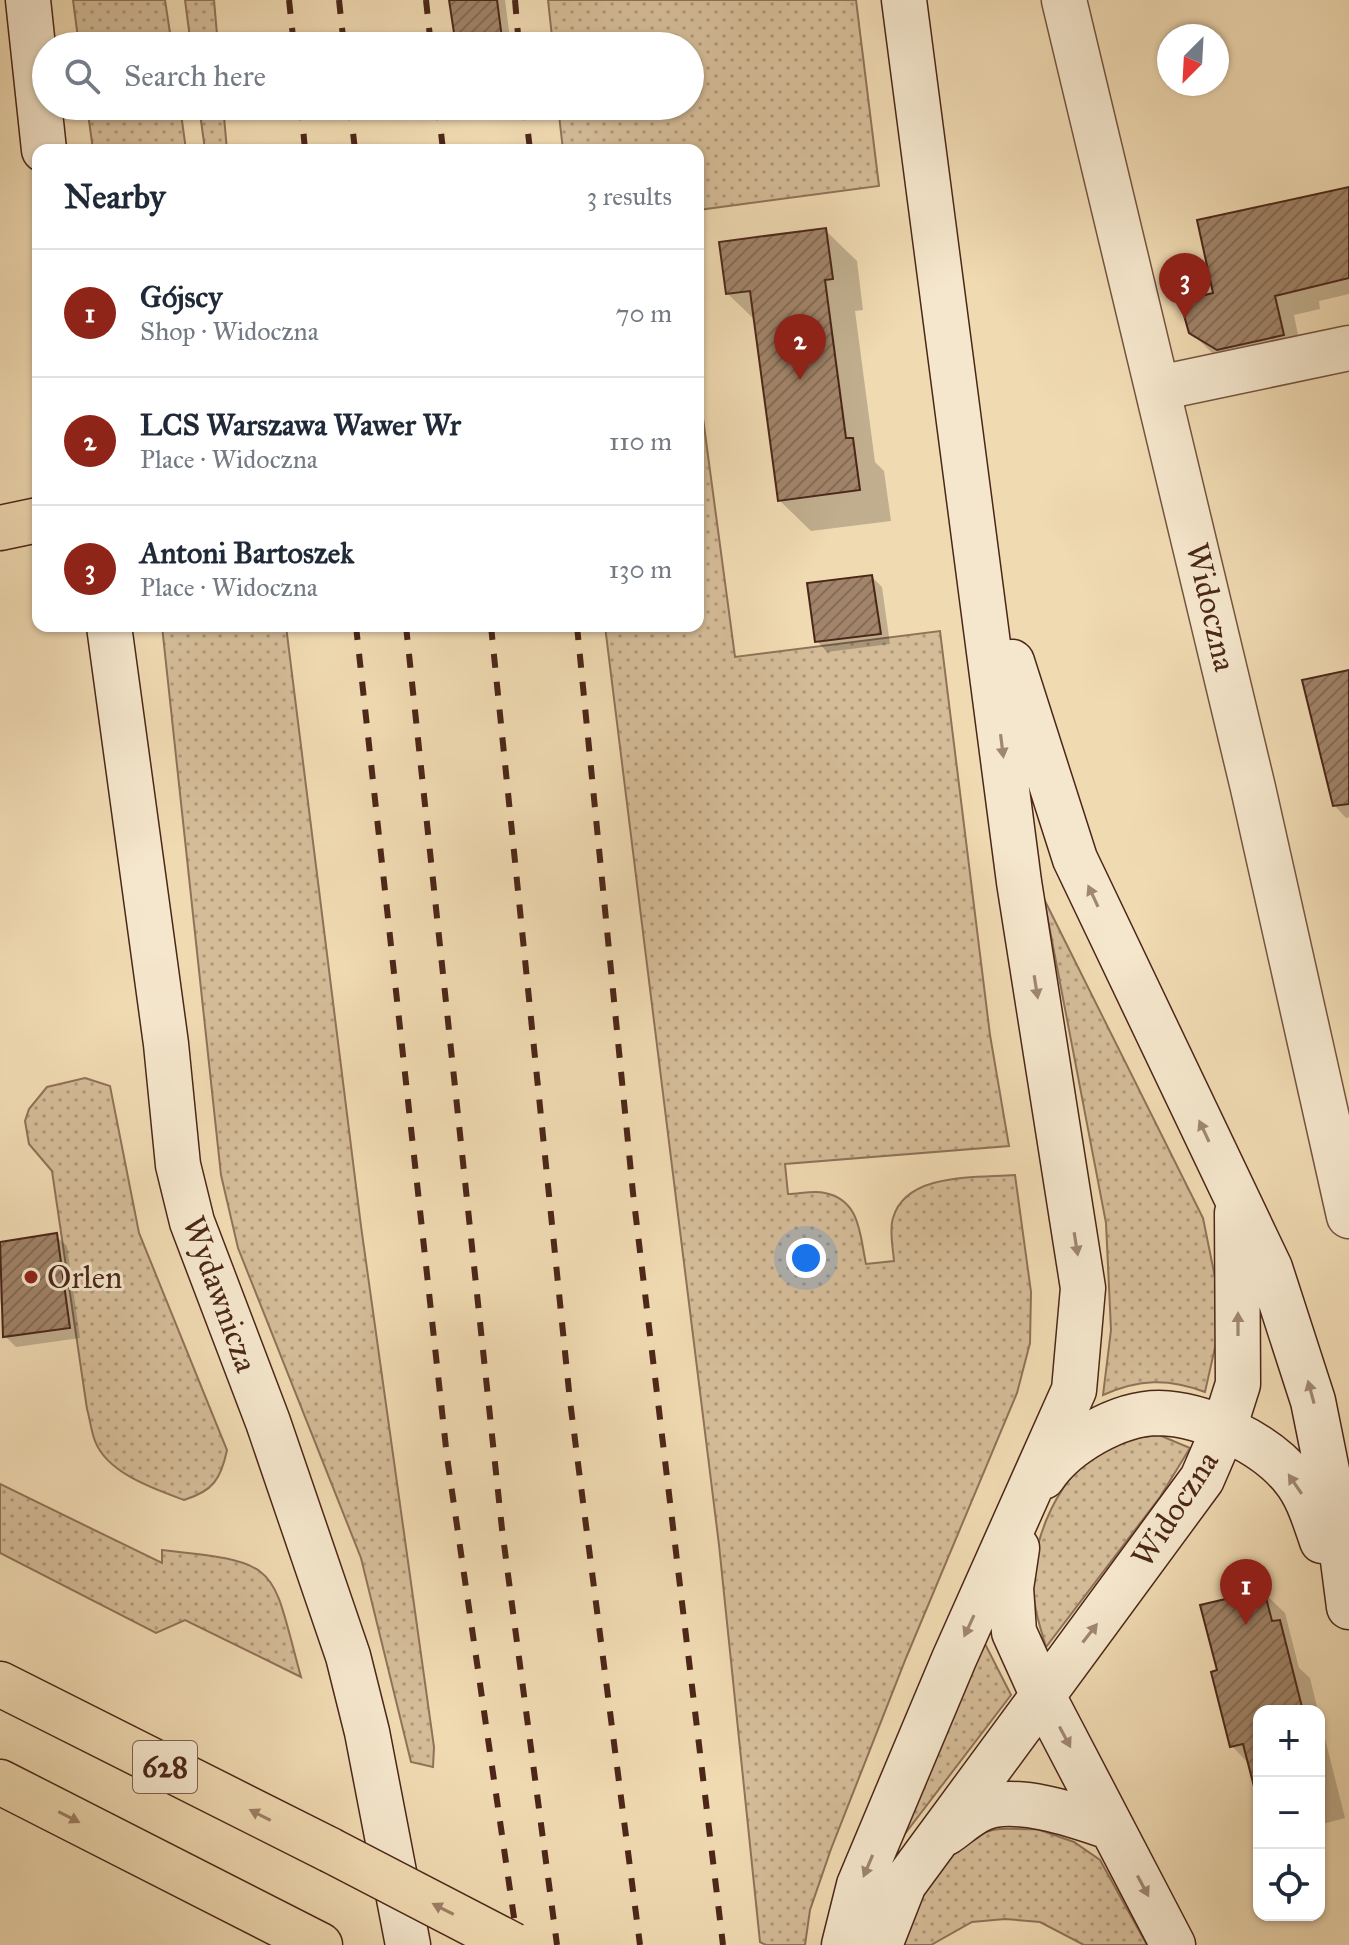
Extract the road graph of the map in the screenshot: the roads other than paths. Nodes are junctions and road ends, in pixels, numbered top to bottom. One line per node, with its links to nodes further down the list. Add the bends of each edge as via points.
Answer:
1 (28, 0): 4 (main road)
2 (904, 0): 11 (main road, Widoczna)
3 (1064, 0): 8 (main road, Widoczna)
4 (32, 38)
5 (41, 120): 6 (main road)
6 (43, 144)
7 (1349, 348): 8 (main road)
8 (1159, 388): 14 (main road, Widoczna)
9 (32, 521): 10 (main road)
10 (0, 528)
11 (979, 557): 13 (main road, Widoczna, one-way to 11, via 1075,859); 16 (main road, Widoczna, one-way to 16, via 1019,882 1083,1288 1074,1390)
12 (110, 632): 24 (main road, Wydawnicza, via 178,1165 192,1222 348,1656)
13 (1237, 1202): 15 (main road, Widoczna, one-way to 13, via 1238,1384); 17 (main road, Widoczna, one-way to 13, via 1310,1387 1270,1268)
14 (1349, 1216)
15 (1224, 1428): 16 (main road, via 1159,1413 1126,1419 1068,1450); 17 (main road, one-way to 15, via 1295,1479 1262,1449); 19 (main road, Widoczna, one-way to 15, via 1202,1479)
16 (1024, 1504): 19 (main road, Widoczna, via 1011,1588 1014,1632); 26 (main road, Widoczna, one-way to 26, via 859,1885)
17 (1349, 1607)
18 (0, 1684): 25 (main road, 628, one-way to 18, bridge)
19 (1042, 1694): 21 (main road, Widoczna, one-way to 21); 22 (main road)
20 (0, 1782): 23 (main road, one-way to 23)
21 (1112, 1828): 22 (main road, via 1064,1811 1014,1804 979,1809); 28 (main road, Widoczna, one-way to 28)
22 (931, 1844): 27 (main road, via 904,1884)
23 (320, 1945)
24 (408, 1945)
25 (513, 1945)
26 (844, 1945)
27 (880, 1945)
28 (1173, 1945)

